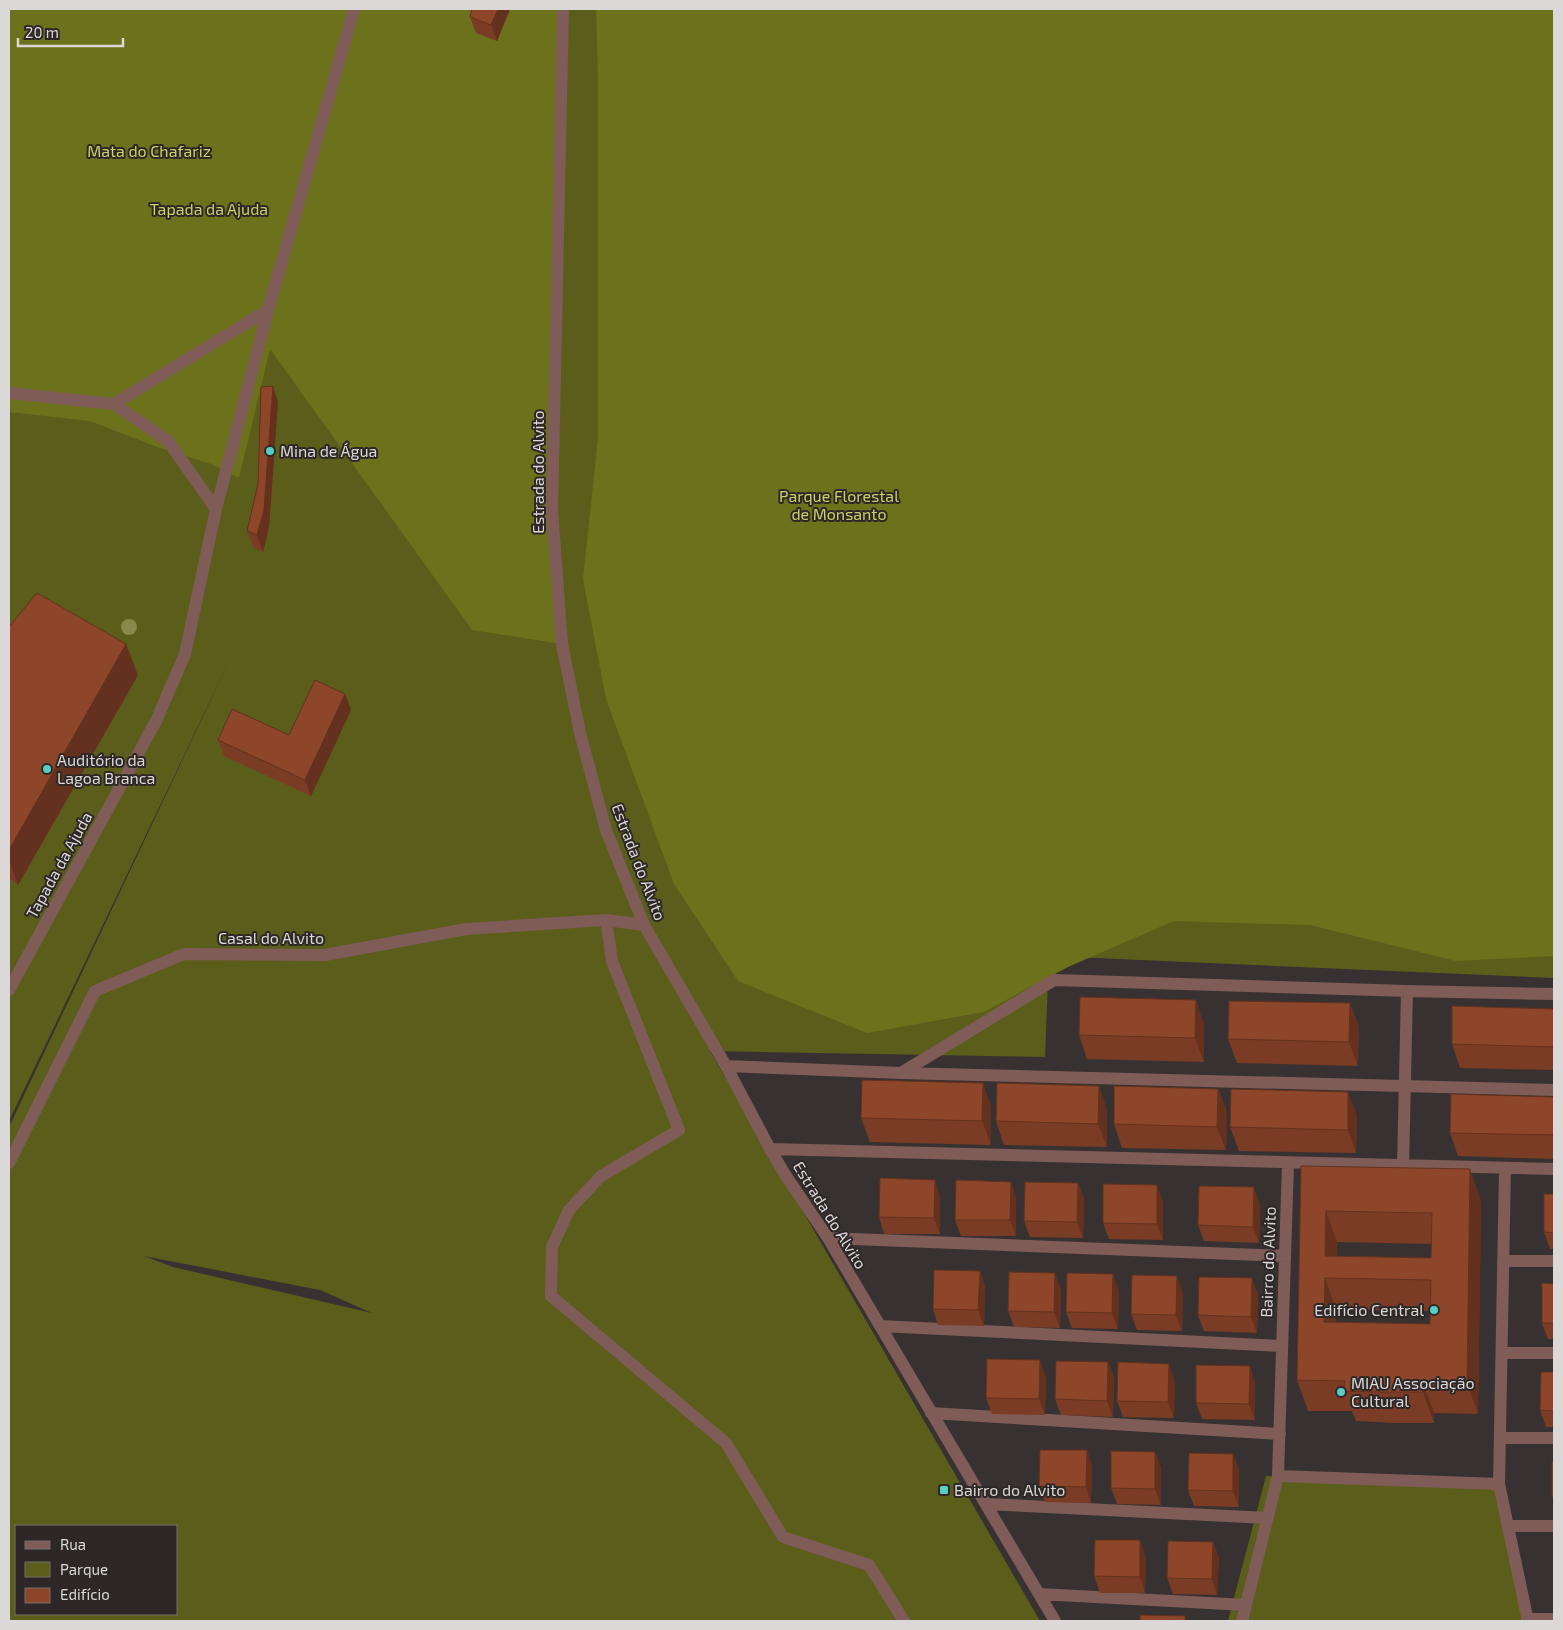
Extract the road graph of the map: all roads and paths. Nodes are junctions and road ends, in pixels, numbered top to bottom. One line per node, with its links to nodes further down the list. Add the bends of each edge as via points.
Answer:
1 (354, 9): 3 (street, Tapada da Ajuda)
2 (563, 9): 8 (street, Estrada do Alvito, via 552,510 562,644 580,733 606,830)
3 (268, 310): 5 (street); 6 (street, Tapada da Ajuda)
4 (9, 393): 5 (street)
5 (114, 404): 6 (street, via 168,441)
6 (216, 509): 9 (street, Tapada da Ajuda, via 185,654 156,721)
7 (606, 920): 8 (street, Casal do Alvito); 17 (street, Casal do Alvito, via 466,929 325,955 184,954 95,991); 44 (street, via 612,961 679,1130 601,1176 569,1210 552,1248 551,1296 726,1443 783,1537 869,1565)
8 (644, 925): 12 (street, Estrada do Alvito)
9 (9, 990)
10 (1407, 991): 11 (street); 13 (street, via 1054,980); 14 (street)
11 (1554, 994)
12 (726, 1066): 13 (street); 16 (street, Estrada do Alvito)
13 (900, 1073): 14 (street)
14 (1404, 1086): 15 (street); 19 (street)
15 (1554, 1090)
16 (770, 1149): 18 (street); 22 (street, Estrada do Alvito)
17 (9, 1163)
18 (1288, 1164): 19 (street); 23 (street, Bairro do Alvito)
19 (1403, 1166): 20 (street)
20 (1505, 1169): 21 (street); 24 (street)
21 (1554, 1169)
22 (828, 1238): 23 (street); 26 (street, Estrada do Alvito)
23 (1285, 1256): 27 (street, Bairro do Alvito)
24 (1503, 1261): 25 (street); 28 (street)
25 (1554, 1261)
26 (880, 1326): 27 (street); 30 (street, Estrada do Alvito)
27 (1282, 1346): 31 (street, Bairro do Alvito)
28 (1502, 1353): 29 (street); 32 (street)
29 (1554, 1353)
30 (930, 1413): 31 (street); 36 (street, Estrada do Alvito)
31 (1280, 1434): 34 (street, Bairro do Alvito)
32 (1500, 1438): 33 (street); 35 (street)
33 (1554, 1438)
34 (1278, 1476): 35 (street); 37 (street, Bairro do Alvito)
35 (1499, 1484): 38 (street)
36 (986, 1504): 37 (street); 40 (street, Estrada do Alvito)
37 (1268, 1518): 41 (street, Bairro do Alvito)
38 (1508, 1526): 39 (street); 43 (street)
39 (1554, 1526)
40 (1039, 1594): 41 (street); 45 (street, Estrada do Alvito)
41 (1246, 1605): 46 (street, Bairro do Alvito)
42 (1554, 1619): 43 (street)
43 (1527, 1620)
44 (904, 1621)
45 (1055, 1621)
46 (1242, 1621)

